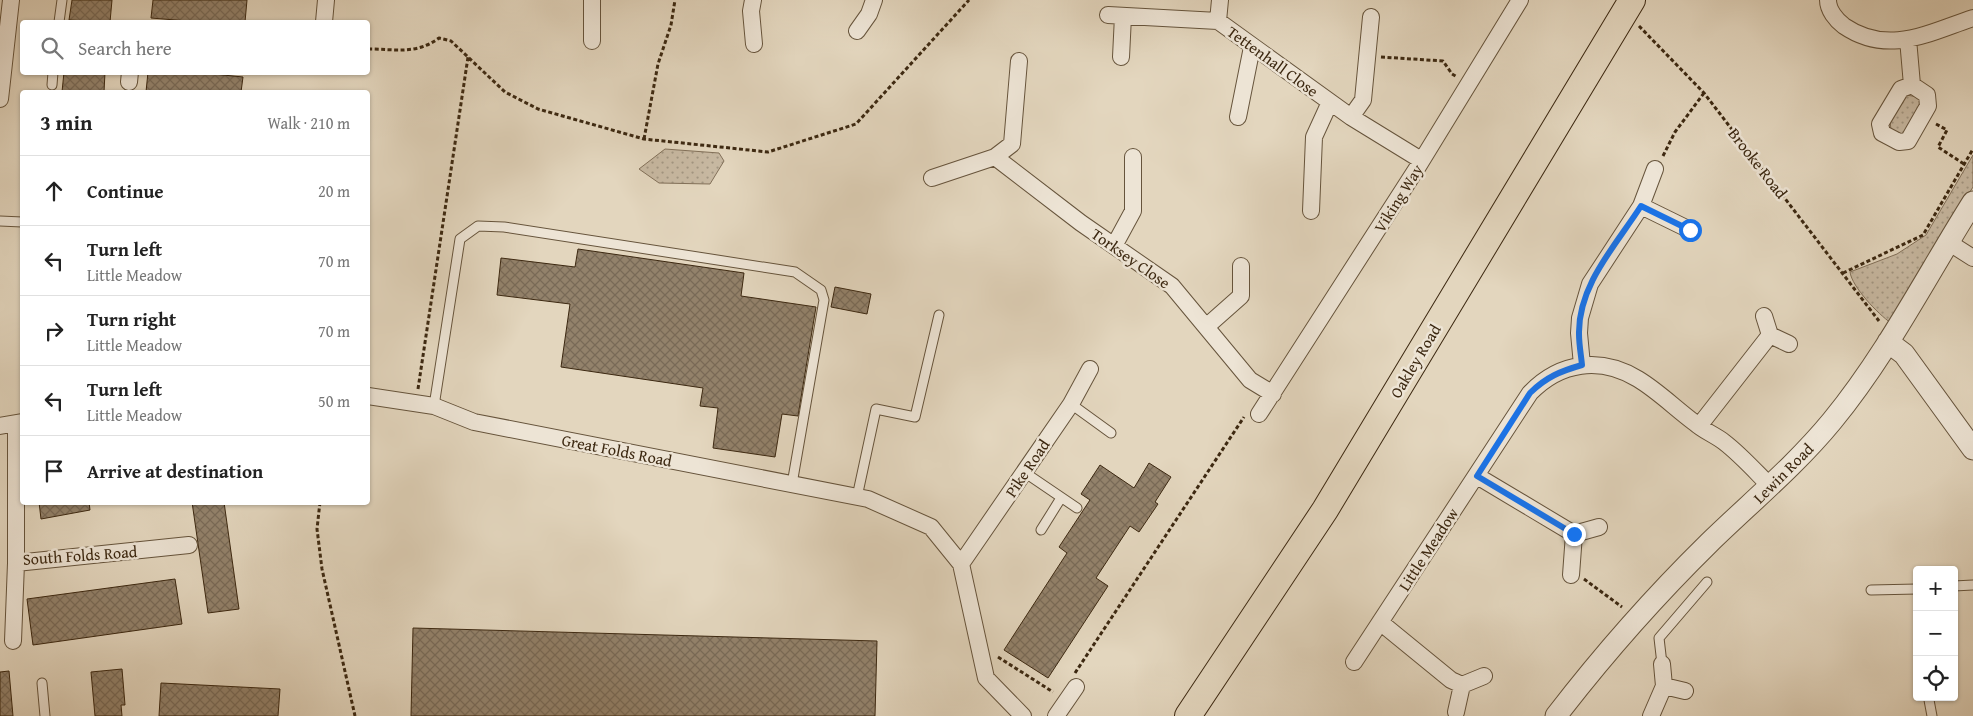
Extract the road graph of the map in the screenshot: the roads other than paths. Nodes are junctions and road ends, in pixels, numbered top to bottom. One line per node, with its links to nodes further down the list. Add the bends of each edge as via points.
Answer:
1 (12, 0): 16 (street)
2 (62, 0): 13 (lane)
3 (326, 0): 14 (street)
4 (592, 0): 19 (street)
5 (753, 0): 20 (street)
6 (874, 0): 17 (street)
7 (1220, 0): 15 (street)
8 (1520, 0): 33 (street, Viking Way)
9 (1828, 0): 18 (street, via 1833,14 1849,29 1881,41)
10 (1628, 6): 98 (main road, Oakley Road, via 1325,510)
11 (1371, 17): 30 (street, via 1363,100)
12 (1973, 18): 18 (street)
13 (58, 20)
14 (324, 20)
15 (1218, 21): 21 (street, Tettenhall Close); 22 (street, Tettenhall Close, via 1116,15)
16 (14, 25): 27 (street)
17 (857, 31)
18 (1908, 39): 26 (street)
19 (592, 41)
20 (754, 44)
21 (1252, 47): 28 (street, Tettenhall Close); 29 (street)
22 (1122, 57)
23 (1019, 61): 31 (street, via 1012,144)
24 (53, 75): 25 (lane)
25 (52, 85)
26 (1912, 85): 26 (street, via 1927,95 1928,106 1908,141 1899,142 1882,133 1880,124 1897,96)
27 (0, 99)
28 (1330, 102): 30 (street, Tettenhall Close); 38 (street, via 1314,136)
29 (1238, 117)
30 (1351, 117): 33 (street, Tettenhall Close)
31 (995, 157): 35 (street); 43 (street, Torksey Close)
32 (1133, 158): 43 (street, via 1133,211)
33 (1421, 160): 54 (street, Viking Way)
34 (1655, 169): 37 (street)
35 (932, 178)
36 (1973, 202): 42 (street, Lewin Road)
37 (1641, 206): 41 (street); 52 (street, via 1590,284 1580,326)
38 (1311, 211)
39 (0, 222): 40 (lane)
40 (20, 222)
41 (1690, 230)
42 (1948, 242): 44 (street); 49 (street, Lewin Road)
43 (1114, 246): 48 (street, Torksey Close, via 1172,286)
44 (1973, 258)
45 (1241, 266): 48 (street, via 1241,296)
46 (939, 315): 68 (lane, via 915,417 876,409)
47 (1764, 316): 50 (street)
48 (1206, 327): 54 (street, Torksey Close, via 1250,380)
49 (1885, 333): 63 (street); 67 (street, Lewin Road, via 1863,380 1832,421)
50 (1770, 335): 51 (street); 61 (street)
51 (1789, 344)
52 (1582, 365): 61 (street, Little Meadow, via 1613,368 1639,379); 65 (street, Little Meadow, via 1540,382)
53 (1090, 370): 56 (street, Pike Road)
54 (1273, 394): 58 (street, Viking Way)
55 (370, 396): 57 (street, Great Folds Road)
56 (1070, 404): 62 (lane); 64 (street, Pike Road)
57 (434, 406): 66 (street, Great Folds Road, via 474,422); 66 (lane, via 460,239 478,226 504,227 795,272 822,290 824,300)
58 (1259, 414)
59 (19, 423): 60 (street); 75 (street, South Folds Road)
60 (0, 426)
61 (1699, 426): 67 (street, Little Meadow, via 1724,442)
62 (1111, 433)
63 (1973, 449)
64 (1024, 472): 69 (lane); 76 (street, Pike Road)
65 (1477, 476): 73 (street); 83 (street, Little Meadow)
66 (792, 484): 68 (street, Great Folds Road)
67 (1771, 487): 99 (street, Lewin Road, via 1660,592)
68 (862, 498): 76 (street, Great Folds Road, via 931,527)
69 (1061, 498): 70 (lane); 72 (lane)
70 (1077, 508)
71 (1599, 527): 73 (street)
72 (1041, 530)
73 (1574, 534): 77 (street)
74 (189, 545): 75 (street, South Folds Road)
75 (16, 563): 84 (street)
76 (961, 564): 96 (street, via 986,678)
77 (1571, 575)
78 (1707, 582): 86 (lane, via 1659,638)
79 (1973, 585): 80 (lane)
80 (1958, 586)
81 (1913, 589): 82 (lane)
82 (1871, 590)
83 (1380, 622): 85 (street, Little Meadow); 89 (street)
84 (13, 641)
85 (1354, 662)
86 (1662, 664): 90 (street)
87 (1484, 676): 89 (street)
88 (42, 683): 95 (lane)
89 (1462, 685): 94 (street)
90 (1664, 686): 92 (street); 100 (street)
91 (1076, 687): 97 (street, via 1063,699)
92 (1685, 691)
93 (1928, 701): 101 (lane)
94 (1456, 712)
95 (45, 716)
96 (1023, 716)
97 (1056, 716)
98 (1188, 716)
99 (1556, 716)
100 (1651, 716)
101 (1932, 716)

